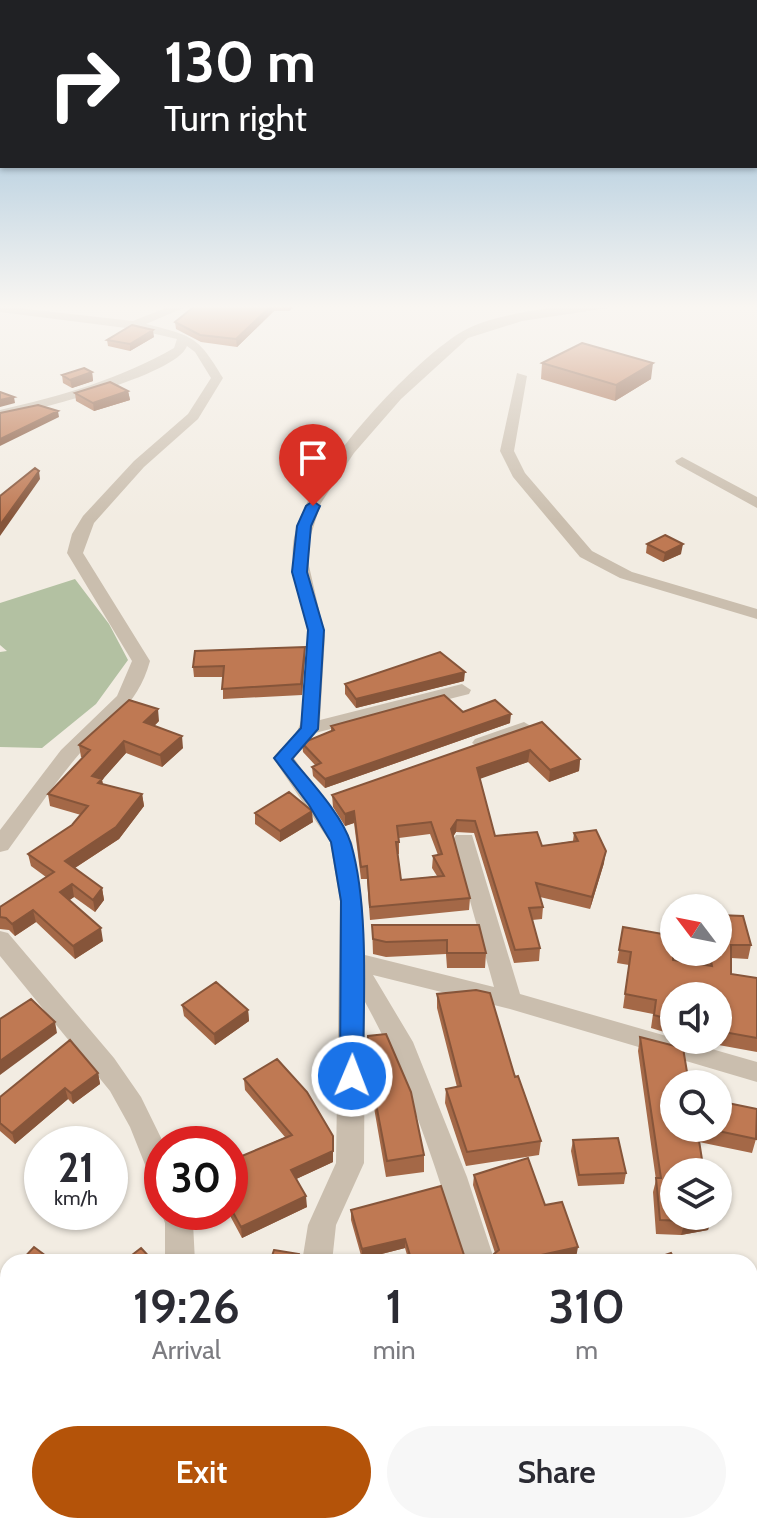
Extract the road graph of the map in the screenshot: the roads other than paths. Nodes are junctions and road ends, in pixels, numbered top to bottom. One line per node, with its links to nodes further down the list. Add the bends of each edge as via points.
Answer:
1 (521, 376): 8 (street, via 507,451 518,474 586,554 626,575)
2 (128, 377): 5 (street)
3 (216, 377): 14 (street, via 195,418 139,464 84,522 77,537 75,553 141,661 136,681 119,710 79,742)
4 (422, 377): 11 (street, via 321,485 304,526 299,572 316,630)
5 (0, 414)
6 (682, 461): 7 (street)
7 (757, 503)
8 (757, 614)
9 (462, 690): 11 (street)
10 (524, 728): 12 (street)
11 (309, 729): 16 (street, via 283,758 324,799 341,842 351,901)
12 (465, 749)
13 (464, 840): 17 (street)
14 (0, 845)
15 (0, 939): 19 (street, via 119,1084)
16 (353, 961): 17 (street); 22 (street, via 350,1163 322,1225); 23 (street, via 400,1042)
17 (510, 1000): 18 (street)
18 (757, 1072)
19 (144, 1127)
20 (179, 1230): 21 (street)
21 (180, 1254)
22 (318, 1254)
23 (477, 1254)

